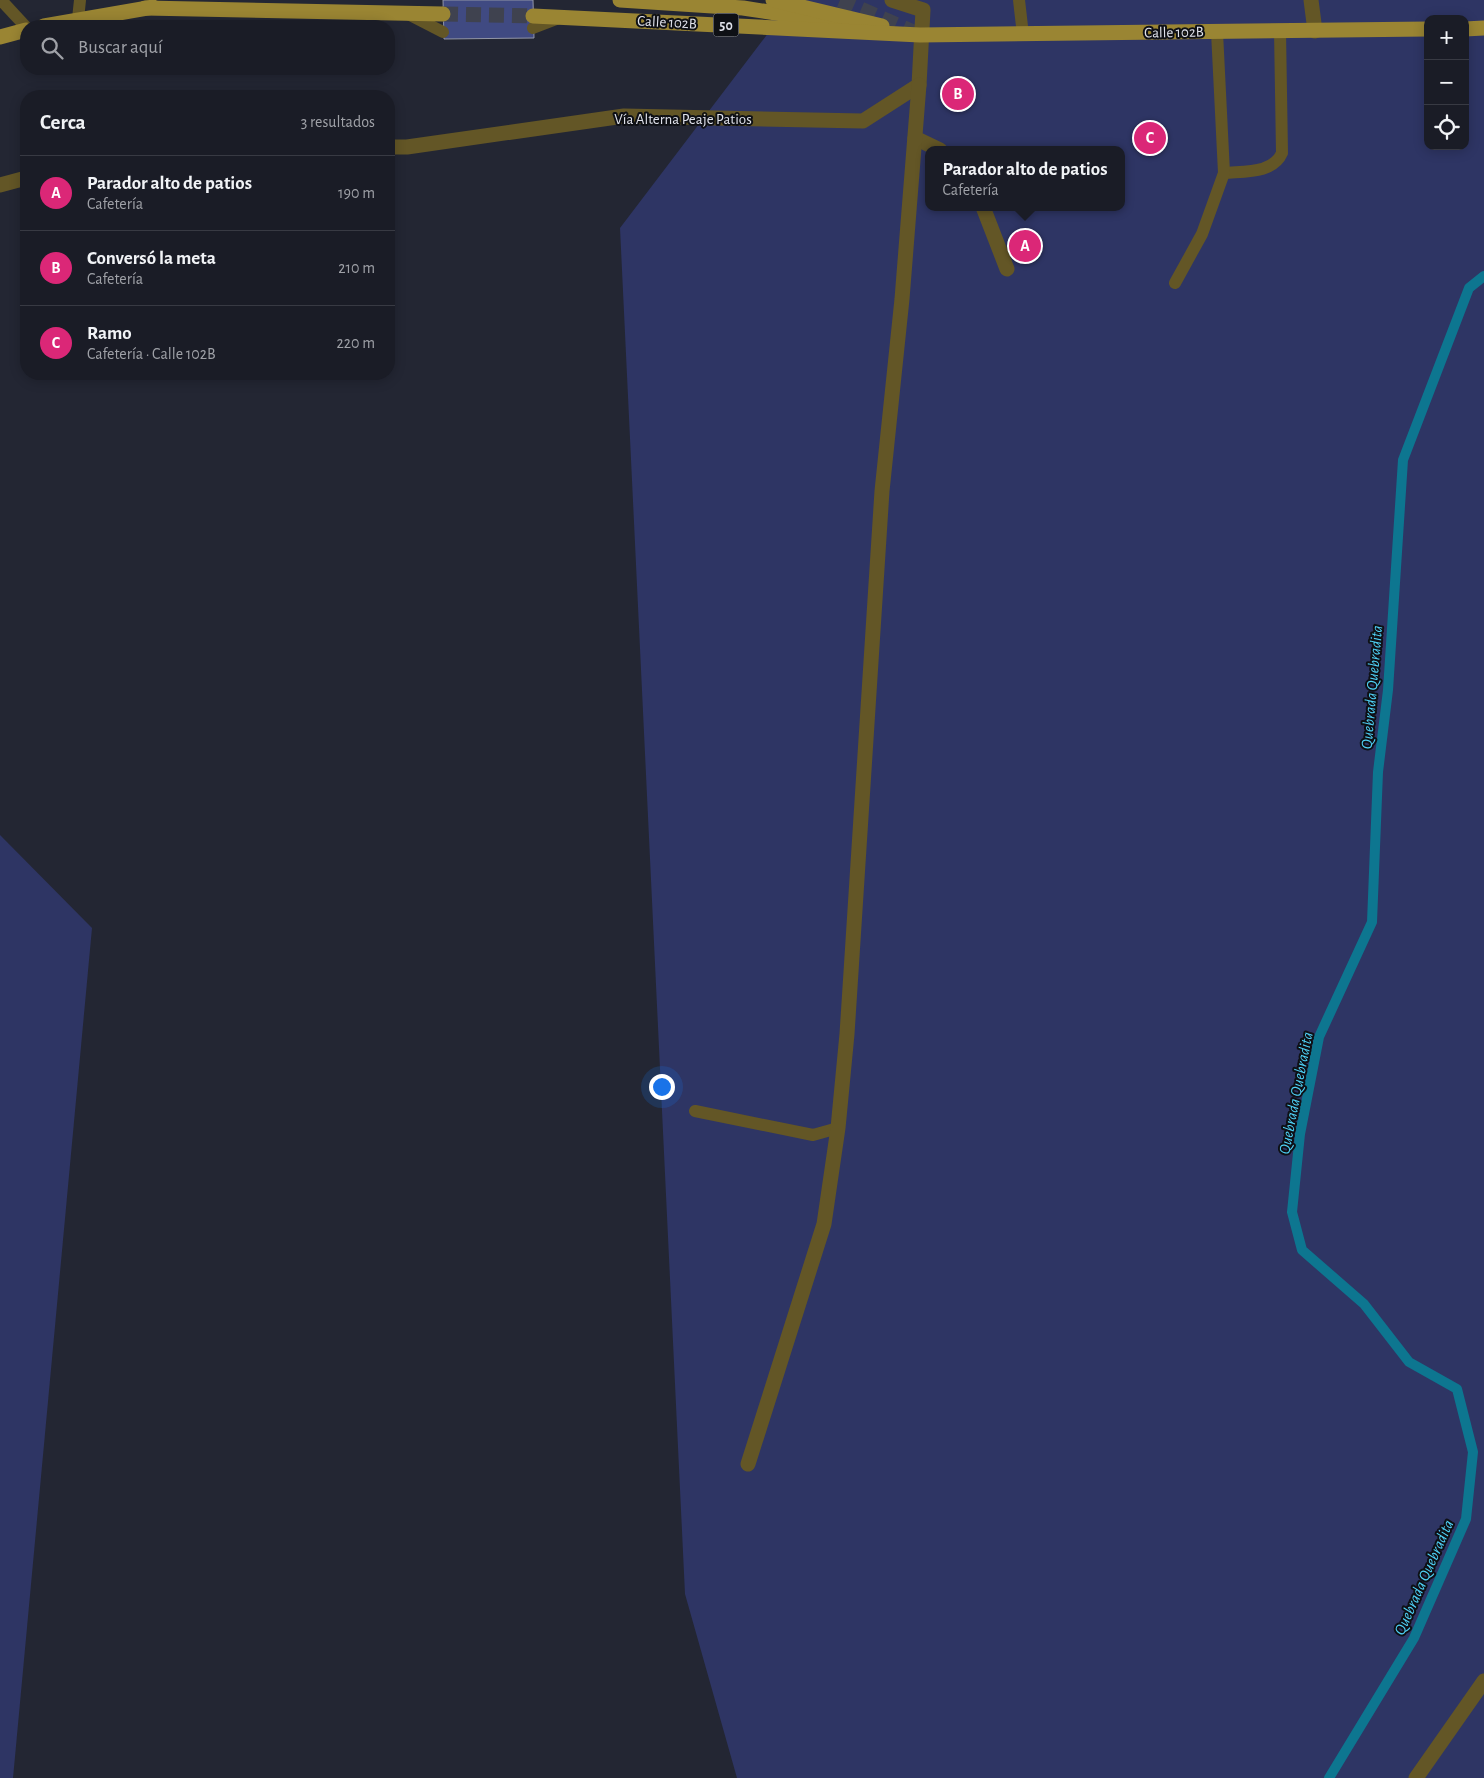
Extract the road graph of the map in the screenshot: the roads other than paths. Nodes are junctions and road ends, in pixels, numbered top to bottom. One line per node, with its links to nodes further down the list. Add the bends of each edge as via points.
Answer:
1 (1, 0): 19 (lane)
2 (80, 0): 17 (lane)
3 (162, 0): 14 (main road)
4 (172, 0): 14 (main road)
5 (207, 0): 14 (main road)
6 (620, 0): 30 (main road, Calle 102B / 50, via 743,8)
7 (773, 0): 30 (main road, Calle 102B)
8 (815, 0): 30 (main road, Calle 102B)
9 (892, 0): 12 (street)
10 (1019, 0): 29 (lane)
11 (1311, 0): 26 (street)
12 (923, 5): 30 (street)
13 (122, 6): 14 (main road); 17 (main road)
14 (145, 8): 15 (main road)
15 (406, 13): 16 (main road); 27 (lane)
16 (443, 14)
17 (78, 19): 18 (main road)
18 (73, 20)
19 (20, 22)
20 (533, 22): 30 (main road, Calle 102B / 50, via 560,18)
21 (1484, 28): 23 (main road)
22 (1424, 29): 26 (main road, Calle 102B)
23 (1469, 29)
24 (20, 31): 31 (main road)
25 (1280, 31): 26 (main road, Calle 102B); 28 (main road, Calle 102B); 36 (lane, via 1282,153 1270,168)
26 (1315, 31)
27 (444, 32)
28 (1217, 32): 29 (main road, Calle 102B); 36 (lane)
29 (1023, 34): 30 (main road, Calle 102B)
30 (920, 35): 32 (street)
31 (0, 37)
32 (919, 85): 33 (street); 35 (street, Vía Alterna Peaje Patios, via 863,121 624,116)
33 (915, 138): 34 (street); 43 (street, via 882,491 847,1034)
34 (932, 146)
35 (395, 147)
36 (1224, 173): 41 (lane, via 1202,234)
37 (20, 180): 38 (street)
38 (0, 185)
39 (985, 211): 40 (street)
40 (1007, 269)
41 (1175, 283)
42 (695, 1111): 43 (lane, via 813,1135)
43 (838, 1128): 44 (street, via 824,1224)
44 (748, 1464)
45 (1481, 1689): 46 (street)
46 (1416, 1778)

